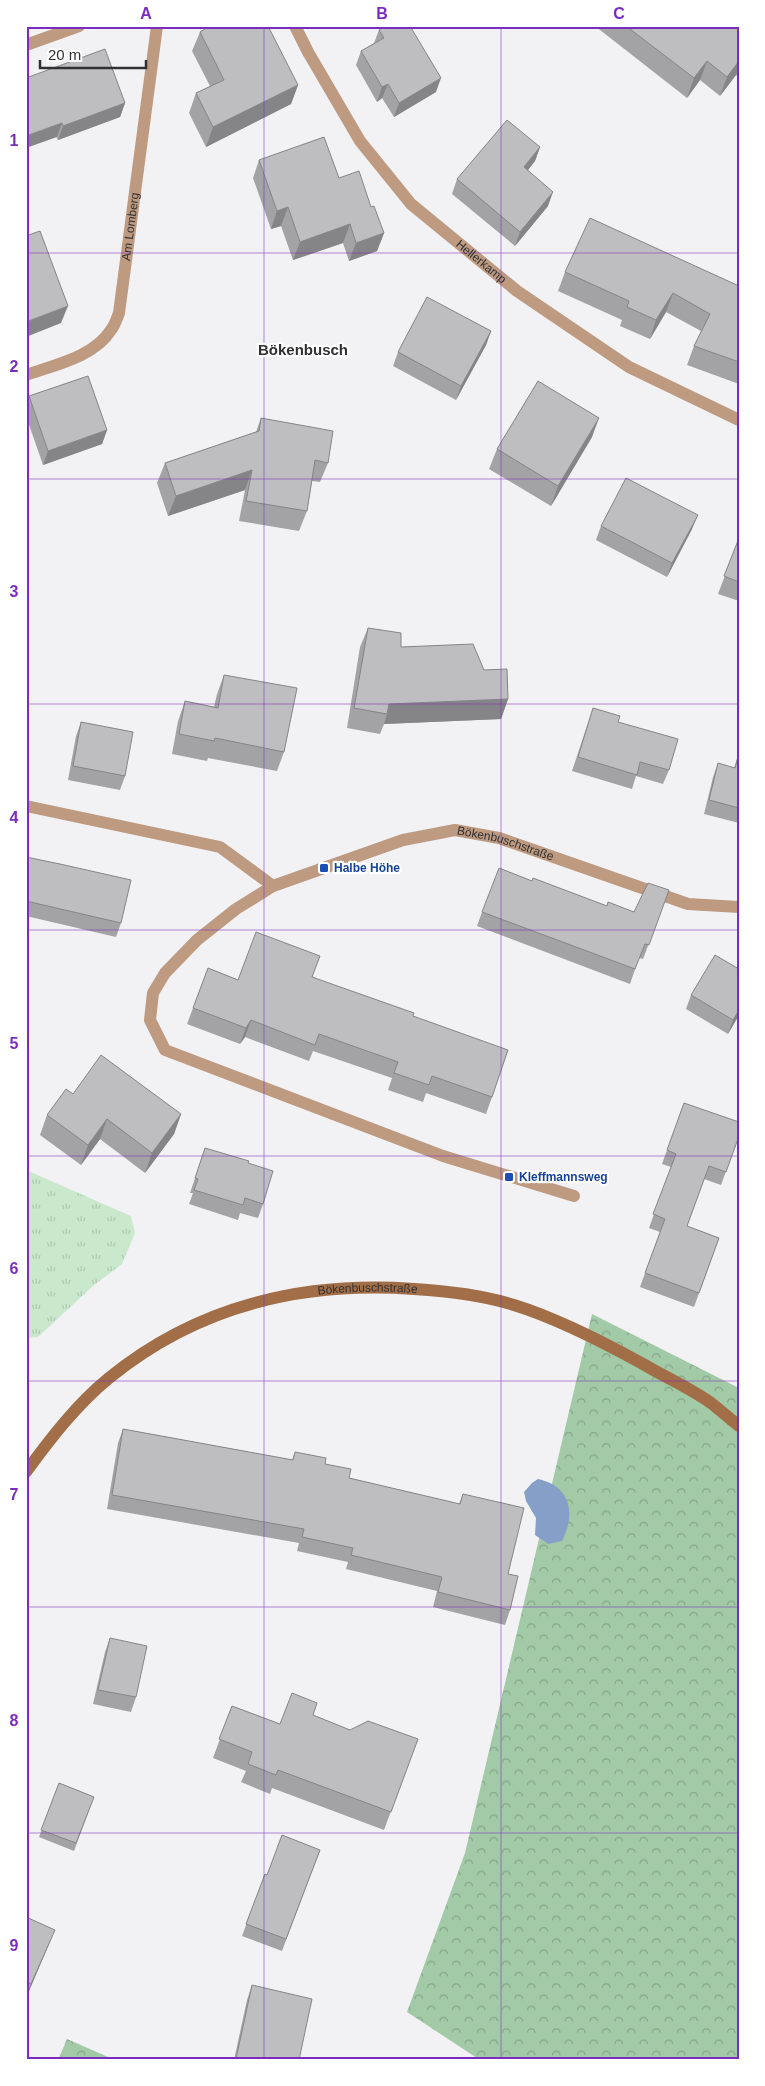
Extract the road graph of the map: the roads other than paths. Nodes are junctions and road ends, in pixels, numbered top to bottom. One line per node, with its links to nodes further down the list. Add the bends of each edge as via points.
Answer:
1 (79, 26): 4 (street)
2 (157, 26): 5 (street, Am Lomberg, via 119,313 99,344 75,357)
3 (295, 26): 6 (street, Hellerkamp, via 360,141 412,204 517,291 629,367)
4 (26, 45)
5 (26, 375)
6 (739, 420)
7 (26, 806): 8 (street, via 220,847)
8 (273, 886): 9 (street, Bökenbuschstraße, via 403,840 455,830 499,838 688,904); 10 (street, via 236,909 197,940 165,973 153,992 150,1020 165,1050 443,1156)
9 (739, 907)
10 (574, 1196)
11 (739, 1426): 12 (main road, Bökenbuschstraße, via 710,1402 604,1342 514,1305 447,1291 378,1286 306,1291 237,1308 186,1330 138,1357 108,1379 73,1413)
12 (26, 1472)

